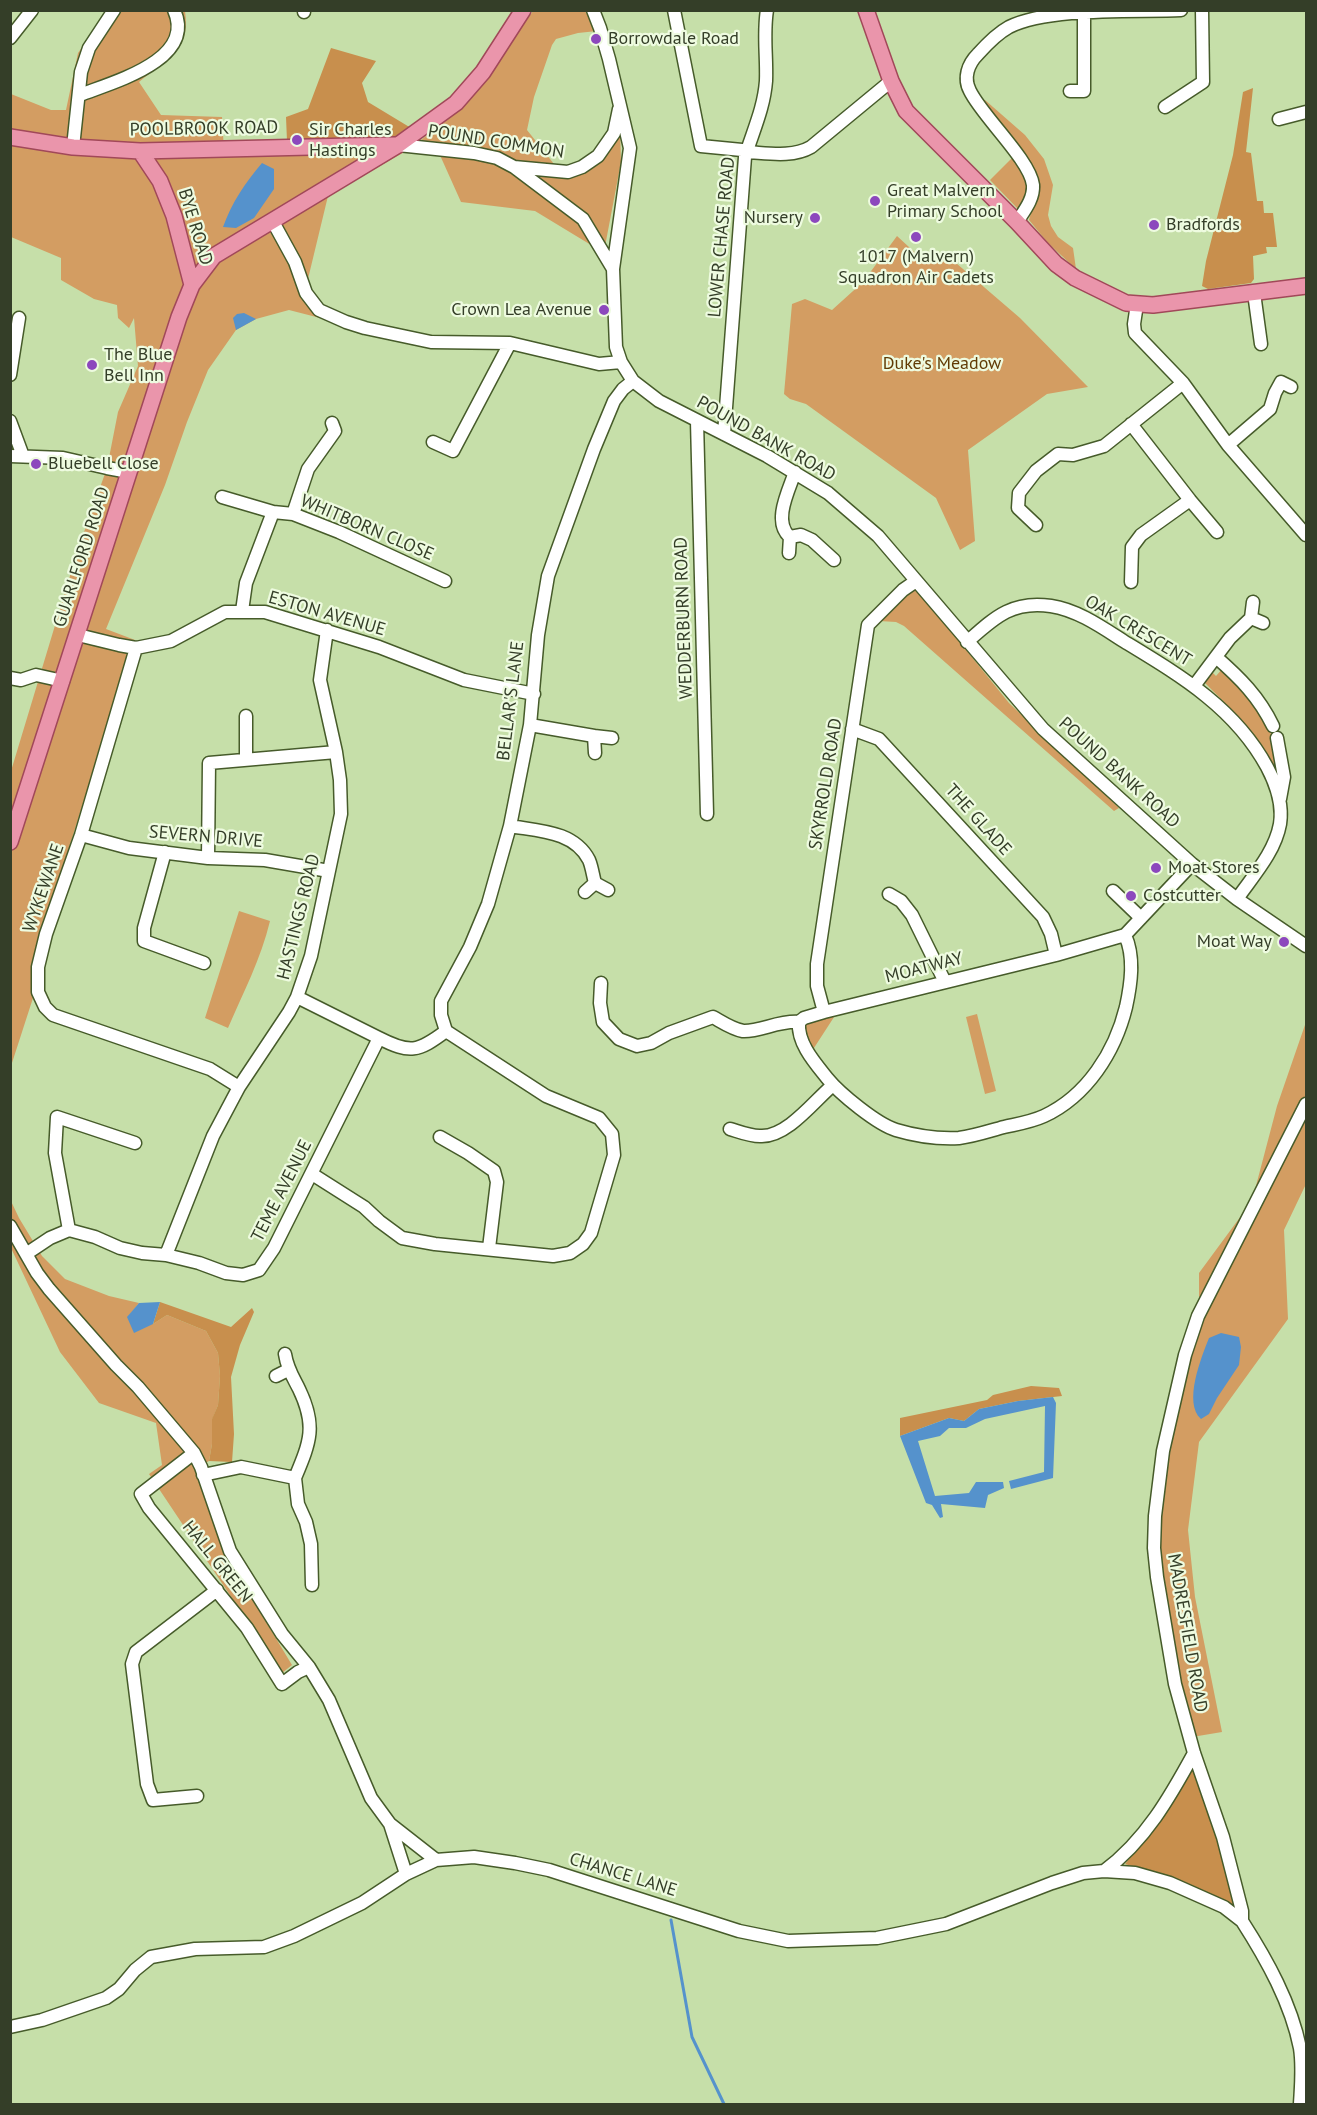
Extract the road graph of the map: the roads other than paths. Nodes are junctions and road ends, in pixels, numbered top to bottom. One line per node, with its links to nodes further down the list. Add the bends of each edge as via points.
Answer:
1 (32, 10): 12 (street)
2 (114, 10): 15 (street, via 89,48 81,72)
3 (174, 10): 15 (street, via 179,21 175,43 158,60)
4 (523, 10): 21 (main road, GUARLFORD ROAD, via 483,72 456,103)
5 (593, 10): 16 (street, POUND BANK ROAD)
6 (674, 10): 24 (street, via 701,146)
7 (767, 10): 24 (street, LOWER CHASE ROAD, via 763,102)
8 (866, 10): 13 (main road)
9 (1181, 10): 11 (street)
10 (1202, 10): 17 (street, via 1203,82)
11 (1084, 13): 14 (street, via 1090,91); 27 (street, via 1034,19 1009,27 975,56 966,76 971,93 1022,162 1033,184 1029,204)
12 (10, 38)
13 (891, 81): 24 (street, via 803,151); 27 (main road, via 912,118)
14 (1070, 92)
15 (80, 95): 22 (street)
16 (620, 105): 25 (street, POUND COMMON, via 614,133 598,156 582,167 568,172); 28 (street, POUND BANK ROAD, via 630,148)
17 (1165, 107)
18 (1306, 112): 19 (street)
19 (1279, 118)
20 (10, 137): 22 (main road, POOLBROOK ROAD)
21 (398, 145): 23 (main road, POOLBROOK ROAD); 25 (street, POUND COMMON, via 474,153); 26 (main road, GUARLFORD ROAD)
22 (73, 147): 23 (main road, POOLBROOK ROAD)
23 (140, 151): 29 (main road, BYE ROAD, via 160,181 174,216)
24 (746, 152): 45 (street, LOWER CHASE ROAD)
25 (514, 167): 28 (street, via 583,219)
26 (272, 220): 29 (main road, GUARLFORD ROAD, via 214,256); 34 (street, via 296,262 306,293 319,310 365,328 431,342)
27 (1017, 222): 32 (main road, via 1056,264 1075,278 1114,298)
28 (613, 269): 36 (street, POUND BANK ROAD, via 616,347)
29 (192, 285): 49 (main road, GUARLFORD ROAD)
30 (1306, 286): 31 (main road)
31 (1254, 293): 32 (main road, via 1180,303); 35 (street)
32 (1137, 304): 39 (street, via 1135,333)
33 (19, 318): 37 (street)
34 (510, 343): 36 (street, via 599,364); 46 (street, via 453,452)
35 (1261, 344)
36 (621, 363): 38 (street, POUND BANK ROAD)
37 (10, 375)
38 (633, 381): 42 (street, POUND BANK ROAD); 76 (street, BELLAR'S LANE, via 614,401 548,576 537,635)
39 (1183, 383): 43 (street); 47 (street)
40 (1291, 387): 47 (street, via 1281,382 1270,409)
41 (10, 421): 48 (street)
42 (696, 421): 45 (street, POUND BANK ROAD); 86 (street, WEDDERBURN ROAD)
43 (1131, 424): 52 (street); 55 (street, via 1104,446 1073,455 1058,454 1036,471 1019,492 1018,508)
44 (337, 429): 54 (street, via 308,469)
45 (724, 434): 50 (street, POUND BANK ROAD)
46 (433, 442)
47 (1228, 445): 57 (street)
48 (16, 456): 49 (street, via 63,458)
49 (129, 471): 69 (main road, GUARLFORD ROAD)
50 (795, 472): 58 (street, via 784,504 782,525); 62 (street, POUND BANK ROAD, via 828,493 878,536)
51 (222, 497): 53 (street, WHITBORN CLOSE)
52 (1190, 500): 56 (street); 63 (street, via 1132,547)
53 (273, 512): 54 (street, WHITBORN CLOSE); 65 (street, WHITBORN CLOSE, via 246,583)
54 (293, 514): 61 (street, WHITBORN CLOSE)
55 (1036, 525)
56 (1217, 532)
57 (1306, 535)
58 (790, 537): 59 (street); 60 (street, via 801,535 812,540)
59 (789, 553)
60 (834, 560)
61 (445, 581)
62 (916, 581): 70 (street, POUND BANK ROAD); 79 (street, SKYRROLD ROAD, via 868,625)
63 (1131, 582)
64 (1254, 602): 66 (street)
65 (242, 611): 68 (street, ESTON AVENUE, via 265,612); 71 (street, ESTON AVENUE, via 225,612 171,641)
66 (1251, 618): 67 (street); 72 (street, OAK CRESCENT)
67 (1263, 623)
68 (327, 630): 76 (street, ESTON AVENUE, via 464,680); 82 (street, HASTINGS ROAD, via 320,680)
69 (78, 635): 71 (street, ESTON AVENUE); 74 (main road, GUARLFORD ROAD)
70 (967, 642): 75 (street, OAK CRESCENT, via 996,616 1020,606 1051,606 1073,612 1104,629); 92 (street, POUND BANK ROAD, via 1043,729)
71 (136, 648): 88 (street, WYKEWANE)
72 (1216, 657): 75 (street, OAK CRESCENT); 85 (street, OAK CRESCENT, via 1256,696 1275,732 1284,777)
73 (10, 678): 74 (street, via 21,680 36,675)
74 (63, 681): 89 (main road, GUARLFORD ROAD)
75 (1194, 686): 85 (street, OAK CRESCENT, via 1222,709 1254,745)
76 (534, 694): 78 (street, BELLAR'S LANE)
77 (246, 716): 84 (street)
78 (530, 725): 80 (street); 87 (street, BELLAR'S LANE)
79 (852, 729): 103 (street, THE GLADE, via 879,739 1043,917); 108 (street, SKYRROLD ROAD, via 817,964 817,986)
80 (594, 736): 81 (street); 83 (street)
81 (612, 738)
82 (336, 752): 84 (street); 93 (street, HASTINGS ROAD, via 340,814)
83 (595, 753)
84 (246, 759): 91 (street, via 209,763)
85 (1280, 800): 99 (street, OAK CRESCENT, via 1280,824 1271,850)
86 (707, 814)
87 (510, 826): 94 (street, via 560,834 579,846 590,861); 110 (street, BELLAR'S LANE, via 488,904 441,1001)
88 (81, 836): 90 (street, SEVERN DRIVE); 113 (street, WYKEWANE, via 66,872 38,967 38,992 45,1006 53,1015 210,1069)
89 (10, 842)
90 (165, 852): 91 (street, SEVERN DRIVE); 104 (street, via 144,941)
91 (208, 858): 93 (street, SEVERN DRIVE, via 265,860)
92 (1192, 864): 99 (street, POUND BANK ROAD); 100 (street)
93 (329, 871): 107 (street, HASTINGS ROAD, via 311,956)
94 (595, 883): 95 (street); 97 (street)
95 (608, 890)
96 (1113, 891): 100 (street)
97 (585, 892)
98 (889, 894): 105 (street, via 912,915)
99 (1237, 899): 102 (street, POUND BANK ROAD)
100 (1141, 918): 101 (street)
101 (1125, 935): 103 (street, MOATWAY); 112 (street, via 1130,954 1129,993 1113,1045 1092,1079 1069,1102 1044,1116 959,1138 932,1137 894,1130)
102 (1306, 946)
103 (1056, 955): 105 (street, MOATWAY)
104 (204, 963)
105 (945, 982): 108 (street, MOATWAY)
106 (601, 983): 109 (street, MOATWAY, via 603,1022 619,1039 637,1046 713,1017 744,1031)
107 (297, 997): 111 (street); 113 (street, HASTINGS ROAD)
108 (824, 1012): 109 (street, MOATWAY)
109 (800, 1022): 112 (street, via 801,1038 815,1064)
110 (446, 1031): 111 (street, via 434,1041 410,1050); 121 (street, via 546,1096 599,1119 612,1134 614,1144 602,1201 583,1244 570,1253 553,1256)
111 (379, 1038): 118 (street, TEME AVENUE)
112 (833, 1085): 115 (street, via 779,1132 762,1137)
113 (239, 1087): 123 (street, HASTINGS ROAD, via 213,1136)
114 (1306, 1104): 131 (street, MADRESFIELD ROAD, via 1198,1316 1163,1451 1154,1548 1175,1684)
115 (730, 1129)
116 (440, 1137): 121 (street, via 494,1172 497,1182)
117 (135, 1143): 120 (street, via 57,1117 55,1153)
118 (312, 1174): 121 (street, via 364,1207 402,1238); 123 (street, TEME AVENUE, via 259,1270 243,1275 226,1273)
119 (10, 1226): 122 (street, HALL GREEN)
120 (69, 1230): 122 (street); 123 (street, TEME AVENUE, via 120,1248)
121 (489, 1248)
122 (26, 1254): 125 (street, HALL GREEN, via 49,1289)
123 (166, 1255)
124 (285, 1354): 127 (street, via 282,1373 306,1404 310,1420 308,1448)
125 (194, 1453): 126 (street, HALL GREEN); 129 (street, HALL GREEN, via 141,1494)
126 (203, 1475): 127 (street, via 241,1467); 130 (street, HALL GREEN, via 230,1551 282,1634)
127 (295, 1478): 128 (street, via 298,1504 311,1544)
128 (312, 1585)
129 (217, 1590): 130 (street, HALL GREEN, via 247,1628 282,1684); 132 (street, via 136,1652 132,1664 147,1784 153,1800)
130 (309, 1668): 133 (street, HALL GREEN, via 329,1700 372,1798)
131 (1194, 1753): 135 (street, via 1165,1804 1137,1841); 137 (street, MADRESFIELD ROAD, via 1223,1837)
132 (197, 1796)
133 (390, 1824): 134 (street, HALL GREEN); 136 (street, HALL GREEN)
134 (436, 1860): 135 (street, CHANCE LANE, via 474,1857 549,1870 740,1931 788,1941 877,1938 946,1924 1052,1883); 136 (street, CHANCE LANE)
135 (1104, 1871): 137 (street, CHANCE LANE, via 1135,1873 1170,1882 1224,1907)
136 (406, 1875): 138 (street, CHANCE LANE, via 362,1903 294,1936 264,1947 195,1949 151,1958 105,1998)
137 (1242, 1921): 139 (street, MADRESFIELD ROAD, via 1276,1980 1292,2019 1300,2050)
138 (10, 2027)
139 (1300, 2104)

